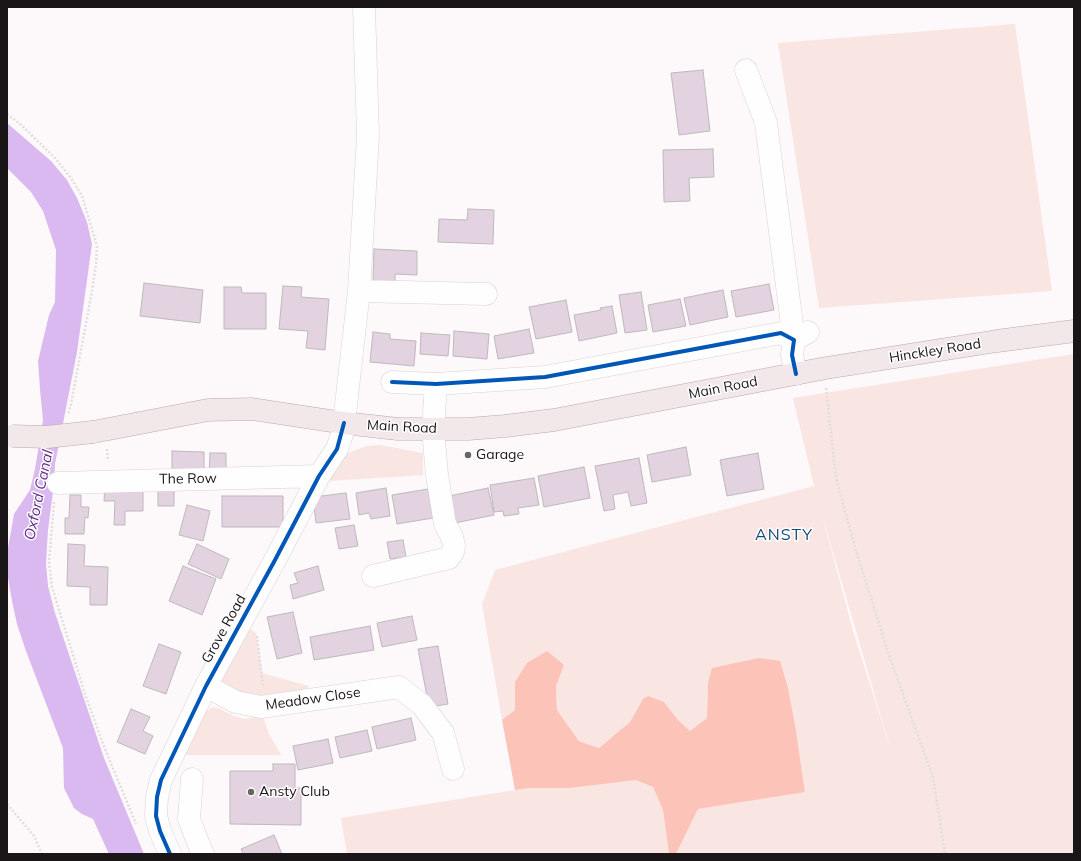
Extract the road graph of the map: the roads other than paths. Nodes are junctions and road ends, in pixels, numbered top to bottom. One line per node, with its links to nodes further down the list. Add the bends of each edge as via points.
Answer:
1 (364, 7): 3 (street, Grove Road, via 368,136)
2 (746, 70): 6 (street, via 766,123)
3 (359, 291): 4 (street); 10 (street, Grove Road)
4 (486, 294)
5 (1074, 332): 7 (main road, Hinckley Road, via 996,341)
6 (801, 336): 7 (street, via 792,354); 9 (street, via 781,333 545,377)
7 (796, 374): 11 (main road, Main Road, via 554,420 468,429)
8 (392, 382): 9 (street)
9 (436, 384): 11 (street)
10 (344, 423): 11 (main road, Main Road, via 398,429); 12 (main road, Main Road, bridge, via 252,409 208,410 99,431 47,437); 13 (street, Grove Road, via 337,449)
11 (433, 429): 15 (street, via 437,475 446,524 454,546 453,552 448,558)
12 (10, 436)
13 (319, 476): 14 (street, The Row); 16 (street, Grove Road)
14 (58, 483)
15 (373, 576)
16 (206, 686): 17 (street, Meadow Close, via 236,702 261,707 399,687 422,705 444,733); 19 (street, Grove Road, via 161,780 157,797 156,816)
17 (453, 769)
18 (192, 779): 20 (street, via 189,819)
19 (170, 854)
20 (203, 854)

